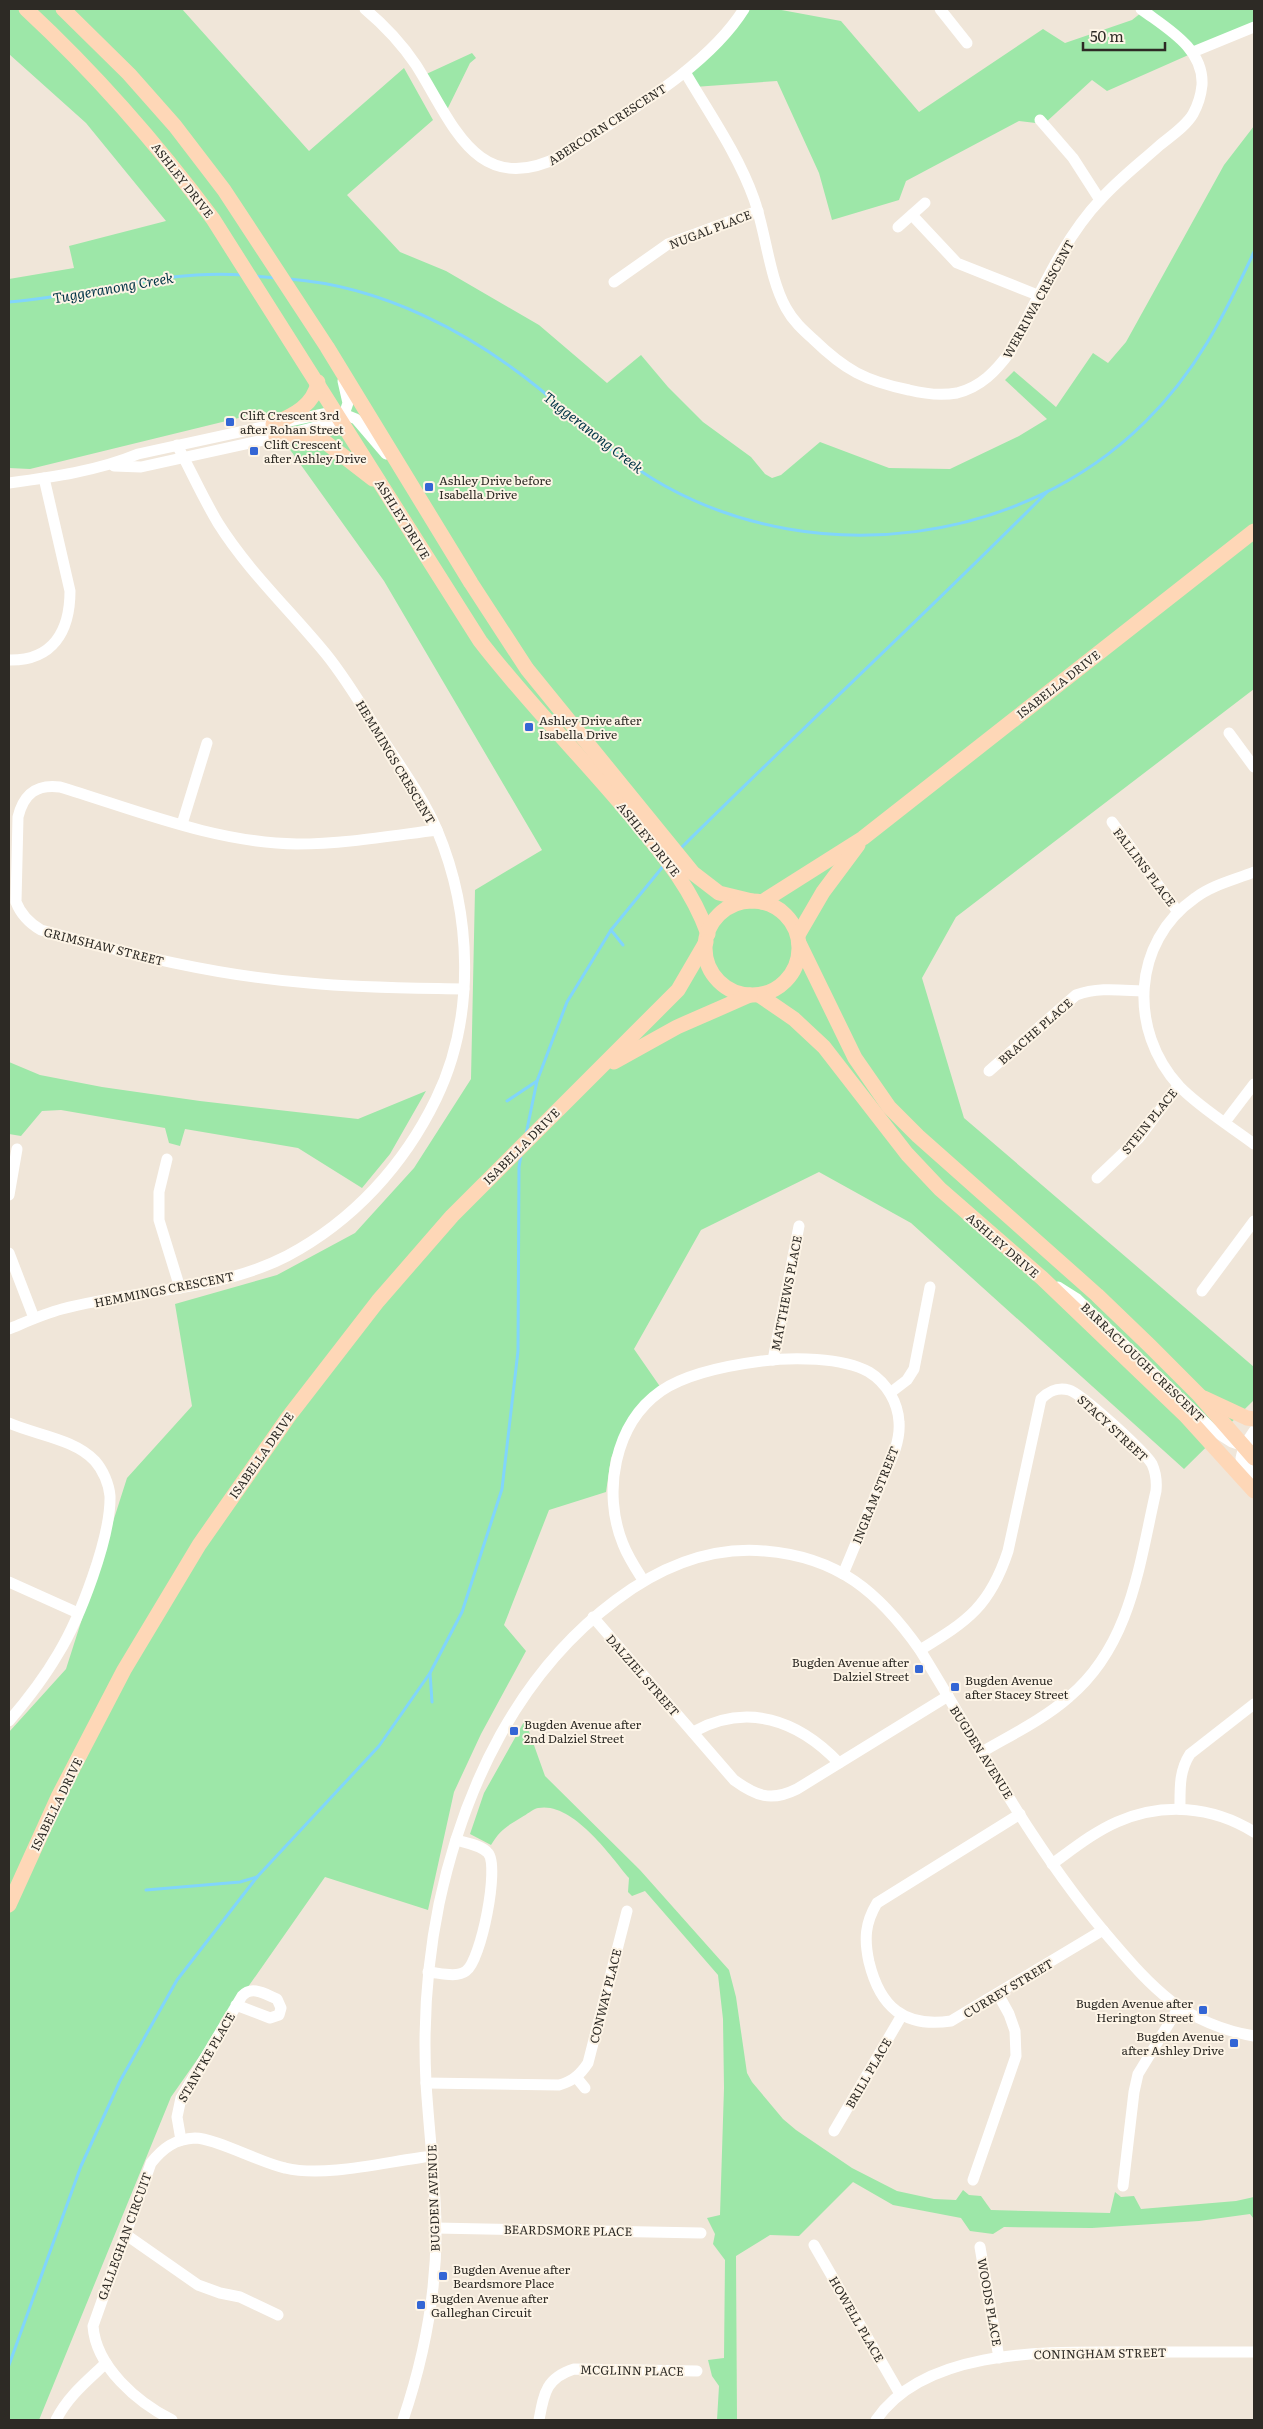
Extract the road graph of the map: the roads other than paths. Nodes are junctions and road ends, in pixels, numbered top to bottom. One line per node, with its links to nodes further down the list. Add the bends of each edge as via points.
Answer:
1 (26, 9): 20 (main road, ASHLEY DRIVE, via 73,52 170,161 228,242)
2 (63, 9): 19 (main road, ASHLEY DRIVE, via 129,74 175,126 224,190)
3 (365, 9): 10 (street, ABERCORN CRESCENT, via 395,38 415,64 461,140 482,159 508,168 544,165 561,156)
4 (744, 9): 10 (street, ABERCORN CRESCENT, via 729,31)
5 (940, 9): 8 (street)
6 (1141, 9): 9 (street, WERRIWA CRESCENT, via 1179,37)
7 (1254, 27): 9 (street)
8 (967, 43)
9 (1193, 52): 12 (street, WERRIWA CRESCENT, via 1200,67 1202,84 1200,100 1193,115)
10 (685, 72): 14 (street, WERRIWA CRESCENT, via 740,167)
11 (1040, 120): 12 (street, via 1073,158)
12 (1100, 200): 18 (street, WERRIWA CRESCENT, via 1069,242)
13 (925, 203): 15 (street)
14 (758, 211): 17 (street, NUGAL PLACE, via 668,244); 18 (street, WERRIWA CRESCENT, via 779,290 796,324 849,370 880,384 939,395 976,385 999,368)
15 (912, 215): 16 (street); 18 (street, via 957,263)
16 (898, 227)
17 (614, 282)
18 (1040, 296)
19 (338, 363): 21 (street, via 347,395); 29 (main road, ASHLEY DRIVE)
20 (318, 382): 21 (main road, ASHLEY DRIVE); 22 (main road, via 310,402)
21 (341, 415): 22 (street); 28 (main road, ASHLEY DRIVE); 29 (street, via 356,419)
22 (275, 431): 23 (street); 24 (street); 28 (main road, via 320,438)
23 (177, 445): 24 (street, HEMMINGS CRESCENT); 25 (street, via 138,454)
24 (184, 458): 25 (street, via 140,467); 38 (street, HEMMINGS CRESCENT, via 218,523 350,686)
25 (110, 466): 26 (street)
26 (44, 478): 27 (street); 31 (street, via 70,591 70,608 63,632 54,644 35,657)
27 (9, 483)
28 (382, 486): 37 (main road, ASHLEY DRIVE, via 480,641 506,674)
29 (414, 488): 37 (main road, ASHLEY DRIVE, via 527,669)
30 (1254, 531): 39 (main road, ISABELLA DRIVE)
31 (9, 660)
32 (1229, 733): 34 (street)
33 (207, 743): 36 (street)
34 (1254, 767)
35 (1112, 822): 43 (street, FALLINS PLACE)
36 (182, 824): 38 (street, GRIMSHAW STREET, via 229,836 295,844 338,843); 46 (street, GRIMSHAW STREET, via 60,786 42,786 32,791 21,805 18,817 15,891 20,912 31,925 41,930 204,970 375,988)
37 (649, 827): 41 (main road, ASHLEY DRIVE)
38 (437, 830): 46 (street, HEMMINGS CRESCENT, via 460,910)
39 (863, 838): 42 (main road, ISABELLA DRIVE); 45 (main road, ISABELLA DRIVE, via 823,892)
40 (1254, 872): 43 (street, via 1214,887)
41 (688, 877): 42 (main road, ASHLEY DRIVE, via 719,893); 44 (main road, ASHLEY DRIVE)
42 (757, 901): 44 (main road, via 742,902 722,912 715,919); 45 (main road, via 774,906 785,914)
43 (1178, 912): 47 (street, via 1152,950)
44 (707, 938): 48 (main road, via 707,961 717,979 735,992); 49 (main road, ISABELLA DRIVE, via 678,990)
45 (798, 938): 48 (main road, via 798,957 791,975 776,988); 70 (main road, ASHLEY DRIVE, via 855,1058 889,1107 1097,1295)
46 (464, 989): 64 (street, HEMMINGS CRESCENT, via 460,1025 439,1093 405,1153 362,1203 300,1249 248,1273)
47 (1142, 991): 50 (street, BRACHE PLACE, via 1106,989 1076,995); 52 (street, via 1149,1034)
48 (754, 995): 49 (main road, ISABELLA DRIVE, via 677,1027); 62 (main road, ASHLEY DRIVE, via 794,1020 824,1046 907,1154 940,1189)
49 (602, 1068): 95 (main road, ISABELLA DRIVE, via 491,1175 414,1258 288,1416 199,1545 124,1670 58,1797)
50 (990, 1071)
51 (1254, 1084): 53 (street)
52 (1178, 1086): 53 (street); 57 (street, STEIN PLACE, via 1139,1138)
53 (1225, 1122): 54 (street)
54 (1254, 1144)
55 (17, 1149): 58 (street)
56 (167, 1158): 64 (street, via 159,1192 159,1220)
57 (1097, 1178)
58 (9, 1195)
59 (1254, 1221): 65 (street)
60 (799, 1226): 68 (street, MATTHEWS PLACE)
61 (9, 1253): 66 (street)
62 (1042, 1278): 74 (street, BARRACLOUGH CRESCENT, via 1077,1299 1213,1430 1232,1442); 77 (main road, ASHLEY DRIVE, via 1186,1415)
63 (930, 1287): 69 (street, via 914,1369 907,1380)
64 (180, 1288): 66 (street, HEMMINGS CRESCENT, via 89,1303)
65 (1202, 1291)
66 (34, 1318): 67 (street, HEMMINGS CRESCENT)
67 (9, 1329)
68 (773, 1360): 69 (street, INGRAM STREET, via 819,1360 856,1366 875,1376); 79 (street, INGRAM STREET, via 707,1372 670,1386 649,1401 625,1434 617,1457 613,1508 623,1546)
69 (890, 1393): 78 (street, INGRAM STREET, via 896,1407 899,1436)
70 (1198, 1395): 71 (main road); 74 (main road, ASHLEY DRIVE)
71 (1254, 1419)
72 (9, 1423): 81 (street, via 84,1452 99,1468 109,1488 109,1509 100,1552)
73 (1254, 1431): 74 (street)
74 (1249, 1443): 75 (main road, ASHLEY DRIVE); 76 (street, via 1241,1458)
75 (1254, 1458)
76 (1254, 1477)
77 (1254, 1491)
78 (843, 1574): 79 (street, BUGDEN AVENUE, via 804,1557 751,1550 726,1551 688,1559); 83 (street, BUGDEN AVENUE, via 878,1598)
79 (643, 1580): 82 (street, BUGDEN AVENUE)
80 (9, 1582): 81 (street)
81 (78, 1614): 86 (street, via 50,1667)
82 (593, 1617): 87 (street, DALZIEL STREET); 93 (street, BUGDEN AVENUE, via 563,1646 514,1711 488,1759)
83 (920, 1650): 84 (street, BUGDEN AVENUE); 88 (street, STACY STREET, via 960,1626 990,1594 1008,1551 1041,1399 1051,1390 1060,1388 1078,1394 1144,1455 1156,1475 1156,1490 1131,1601 1107,1655 1089,1678 1054,1708)
84 (948, 1696): 88 (street, BUGDEN AVENUE); 89 (street, DALZIEL STREET)
85 (1254, 1704): 90 (street, via 1190,1754 1180,1779)
86 (9, 1721)
87 (693, 1732): 89 (street, via 727,1718 766,1718 805,1734); 89 (street, DALZIEL STREET, via 734,1780 762,1796 784,1795)
88 (982, 1752): 91 (street, BUGDEN AVENUE)
89 (839, 1763)
90 (1180, 1808): 92 (street, via 1226,1817); 94 (street, via 1141,1813 1117,1822)
91 (1020, 1814): 94 (street, BUGDEN AVENUE); 102 (street, CURREY STREET, via 888,1894 869,1916 866,1947 872,1975 886,2001)
92 (1254, 1832)
93 (456, 1840): 98 (street, BUGDEN AVENUE, via 439,1905); 98 (street, via 481,1848 491,1858 484,1930 468,1971 454,1975)
94 (1052, 1864): 97 (street, BUGDEN AVENUE)
95 (9, 1905)
96 (627, 1911): 104 (street, CONWAY PLACE, via 588,2063)
97 (1102, 1930): 99 (street, CURREY STREET); 101 (street, BUGDEN AVENUE, via 1143,1977)
98 (428, 1972): 105 (street, BUGDEN AVENUE)
99 (998, 1994): 102 (street, CURREY STREET, via 952,2021 927,2023); 110 (street, via 1015,2031 1016,2056)
100 (236, 2005): 108 (street, STANTKE PLACE, via 181,2098 177,2117)
101 (1179, 2007): 103 (street, BUGDEN AVENUE, via 1215,2026); 111 (street, via 1138,2074)
102 (902, 2014): 107 (street, BRILL PLACE)
103 (1254, 2036)
104 (576, 2077): 105 (street, via 553,2085); 106 (street)
105 (426, 2083): 109 (street, BUGDEN AVENUE)
106 (585, 2088)
107 (834, 2130)
108 (181, 2140): 109 (street, GALLEGHAN CIRCUIT, via 204,2139 286,2169 309,2171); 114 (street, GALLEGHAN CIRCUIT, via 161,2151 151,2163)
109 (432, 2156): 112 (street, BUGDEN AVENUE)
110 (972, 2180)
111 (1123, 2186)
112 (436, 2228): 113 (street, BEARDSMORE PLACE); 125 (street, BUGDEN AVENUE, via 433,2286 425,2342)
113 (701, 2233)
114 (125, 2234): 117 (street, via 198,2285 240,2298); 120 (street, GALLEGHAN CIRCUIT, via 93,2326 94,2339)
115 (814, 2245): 122 (street, HOWELL PLACE)
116 (980, 2247): 119 (street, WOODS PLACE)
117 (278, 2315)
118 (1254, 2352): 119 (street, CONINGHAM STREET, via 1057,2352)
119 (1000, 2358): 122 (street, CONINGHAM STREET, via 940,2372)
120 (106, 2364): 123 (street, via 76,2391); 124 (street, GALLEGHAN CIRCUIT, via 146,2405)
121 (697, 2370): 126 (street, MCGLINN PLACE, via 574,2369 552,2381 545,2392)
122 (900, 2394): 127 (street, CONINGHAM STREET)
123 (56, 2420)
124 (172, 2420)
125 (403, 2420)
126 (539, 2420)
127 (876, 2420)

